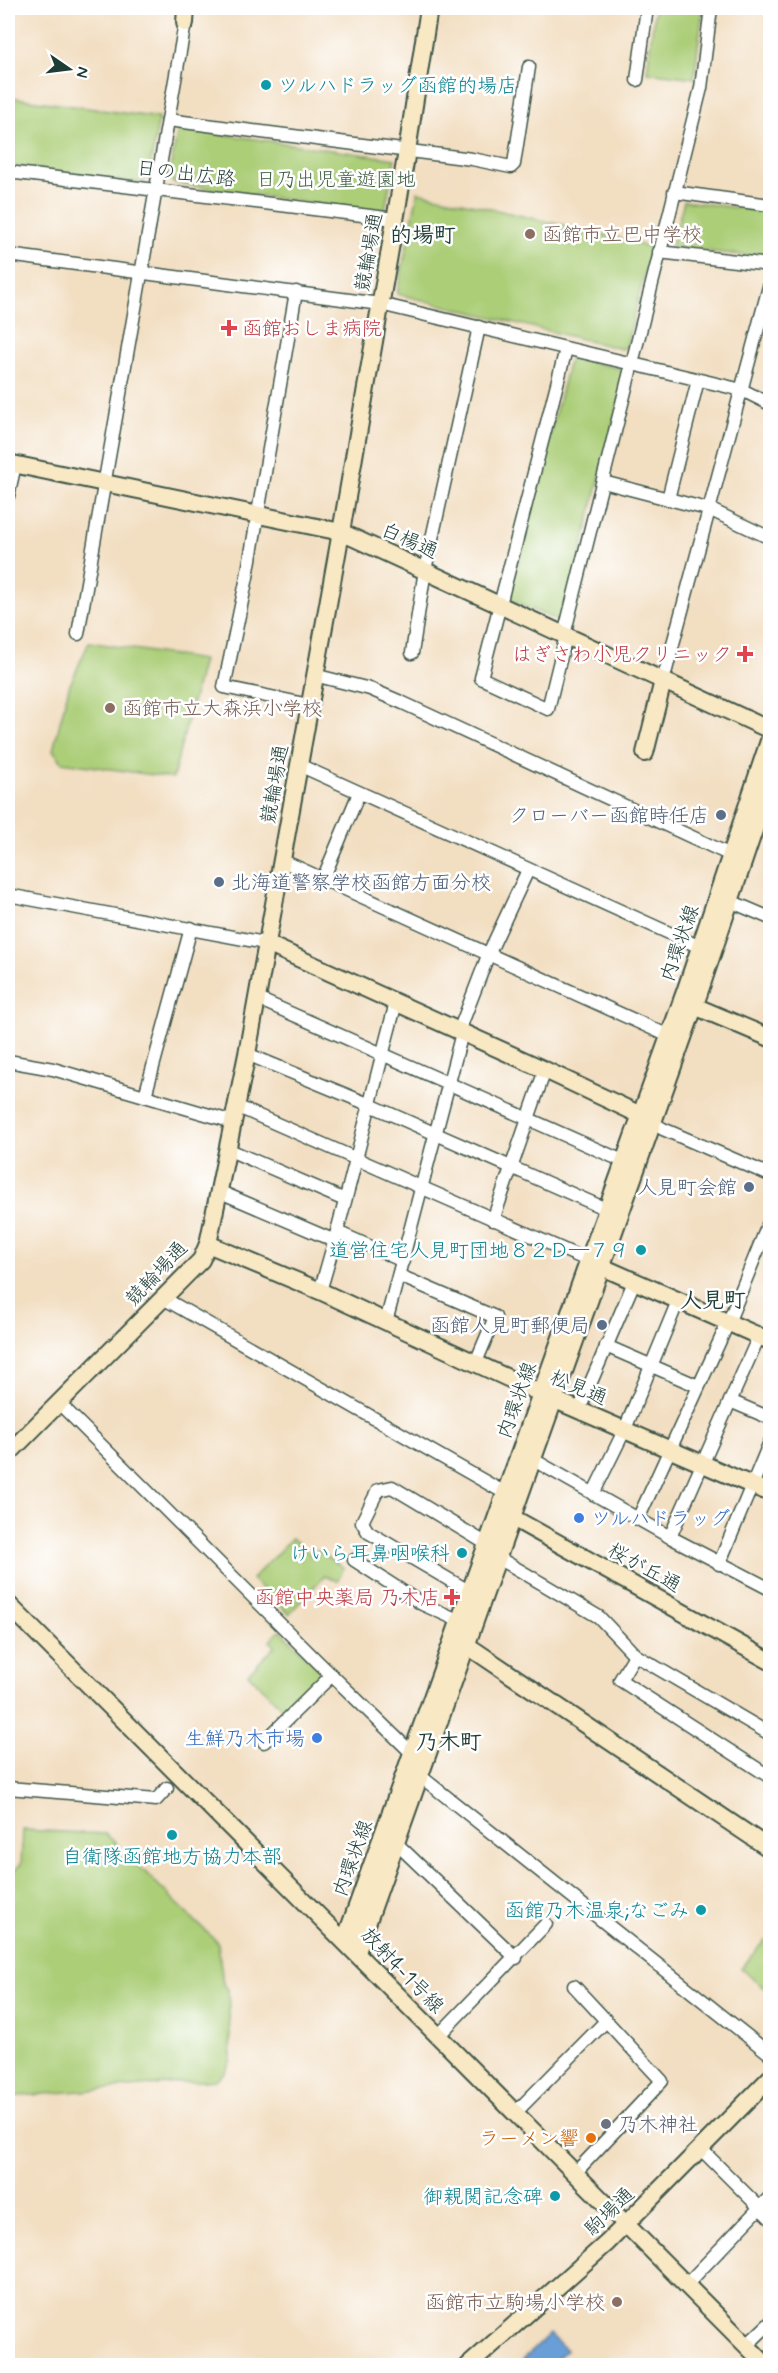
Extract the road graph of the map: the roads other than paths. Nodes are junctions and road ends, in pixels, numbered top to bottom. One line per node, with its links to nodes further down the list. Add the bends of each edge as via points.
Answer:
1 (429, 8): 8 (street, 競輪場通)
2 (647, 8): 6 (street)
3 (711, 8): 11 (street, via 700,88)
4 (185, 15): 7 (street)
5 (529, 67): 8 (street, via 514,165)
6 (638, 80)
7 (168, 120): 8 (street); 10 (street)
8 (407, 151): 13 (street, 競輪場通)
9 (8, 172): 10 (street, 日の出広路)
10 (157, 189): 13 (street, 日の出広路); 17 (street)
11 (674, 192): 12 (street); 14 (street)
12 (771, 205)
13 (395, 219): 20 (street, 競輪場通)
14 (659, 252): 16 (street); 23 (street)
15 (8, 255): 17 (street)
16 (771, 265)
17 (142, 273): 19 (street); 29 (street)
18 (771, 283): 25 (street)
19 (296, 292): 20 (street); 33 (street)
20 (380, 304): 21 (street); 34 (street, 競輪場通)
21 (479, 327): 22 (street); 36 (street)
22 (566, 349): 23 (street); 37 (street)
23 (633, 364): 24 (street); 28 (street)
24 (698, 380): 25 (street); 31 (street)
25 (742, 390): 26 (street); 32 (street)
26 (771, 404)
27 (11, 464): 29 (street, 白楊通); 30 (street)
28 (603, 482): 31 (street); 39 (street)
29 (103, 483): 33 (street, 白楊通); 38 (street)
30 (8, 496)
31 (668, 499): 32 (street)
32 (711, 510): 35 (street); 42 (street)
33 (257, 515): 34 (street, 白楊通); 43 (street, via 224,687)
34 (341, 532): 36 (street, 白楊通); 41 (street, 競輪場通)
35 (771, 538)
36 (425, 570): 37 (street, 白楊通); 40 (street)
37 (499, 605): 39 (street, 白楊通); 39 (street, via 481,678 548,709)
38 (78, 634)
39 (565, 635): 42 (street, 白楊通)
40 (412, 653)
41 (314, 675): 43 (street, 競輪場通); 50 (street, via 370,689)
42 (663, 681): 44 (street, 白楊通); 46 (street)
43 (309, 705): 47 (street, 競輪場通)
44 (771, 730)
45 (771, 738): 50 (street, 内環状線)
46 (645, 753)
47 (299, 765): 49 (street); 51 (street, 競輪場通)
48 (771, 783): 50 (street, 内環状線)
49 (360, 793): 52 (street); 53 (street)
50 (737, 858): 55 (street, 内環状線); 59 (street, 内環状線)
51 (281, 860): 53 (street); 58 (street, 競輪場通)
52 (528, 870): 59 (street); 60 (street)
53 (323, 879): 60 (street)
54 (8, 895): 57 (street)
55 (730, 901): 56 (street); 63 (street, 内環状線)
56 (771, 918)
57 (191, 928): 58 (street); 72 (street)
58 (265, 943): 61 (street, 競輪場通); 62 (street)
59 (700, 947): 63 (street, 内環状線)
60 (489, 953): 64 (street); 65 (street)
61 (256, 998): 67 (street); 68 (street, 競輪場通)
62 (396, 1003): 64 (street); 67 (street)
63 (688, 1003): 65 (street, 内環状線); 66 (street); 75 (street, 内環状線)
64 (460, 1032): 70 (street); 71 (street)
65 (669, 1036): 75 (street, 内環状線)
66 (771, 1038)
67 (382, 1053): 71 (street); 73 (street)
68 (247, 1054): 73 (street); 74 (street, 競輪場通)
69 (8, 1061): 72 (street, via 53,1069)
70 (545, 1070): 75 (street); 76 (street)
71 (447, 1084): 76 (street); 77 (street)
72 (144, 1096): 74 (street)
73 (368, 1104): 77 (street); 79 (street)
74 (234, 1114): 78 (street, 競輪場通); 79 (street)
75 (646, 1118): 80 (street, 内環状線); 82 (street); 92 (street, 内環状線)
76 (527, 1120): 80 (street); 81 (street)
77 (434, 1134): 81 (street); 83 (street)
78 (227, 1149): 84 (street, 競輪場通); 85 (street)
79 (355, 1159): 83 (street); 85 (street)
80 (623, 1161): 86 (street, 内環状線)
81 (511, 1169): 86 (street); 87 (street)
82 (771, 1175)
83 (421, 1188): 87 (street); 91 (street)
84 (218, 1191): 89 (street); 90 (street, 競輪場通)
85 (345, 1200): 89 (street)
86 (606, 1209): 92 (street, 内環状線)
87 (493, 1220): 92 (street)
88 (771, 1220): 99 (street)
89 (336, 1237): 91 (street); 95 (street)
90 (208, 1244): 95 (street, 松見通); 96 (street, 競輪場通, via 201,1260)
91 (403, 1261): 93 (street)
92 (594, 1263): 94 (street); 105 (street, 内環状線)
93 (400, 1276): 98 (street); 102 (street, via 495,1317)
94 (634, 1282): 97 (street); 101 (street)
95 (320, 1291): 98 (street, 松見通)
96 (163, 1298): 107 (street, 競輪場通); 117 (street)
97 (678, 1301): 99 (street); 103 (street)
98 (386, 1322): 102 (street, 松見通)
99 (728, 1323): 100 (street); 104 (street)
100 (765, 1339): 106 (street)
101 (606, 1346): 103 (street); 108 (street)
102 (476, 1362): 105 (street, 松見通)
103 (651, 1366): 104 (street); 110 (street)
104 (698, 1386): 112 (street)
105 (546, 1396): 108 (street, 松見通); 114 (street, 内環状線); 117 (street, 内環状線)
106 (730, 1401): 109 (street); 115 (street)
107 (59, 1403): 113 (street, 競輪場通); 133 (street)
108 (579, 1410): 110 (street, 松見通)
109 (771, 1418)
110 (625, 1429): 112 (street, 松見通); 119 (street)
111 (771, 1442): 116 (street)
112 (670, 1449): 115 (street, 松見通); 121 (street)
113 (8, 1454)
114 (532, 1459): 119 (street); 120 (street, 内環状線)
115 (702, 1463): 116 (street, 松見通); 122 (street)
116 (752, 1485): 118 (street, 松見通); 125 (street)
117 (505, 1493): 120 (street, 内環状線)
118 (771, 1493)
119 (593, 1494): 121 (street)
120 (505, 1513): 123 (street, 内環状線); 132 (street, 桜が丘通)
121 (638, 1519): 122 (street)
122 (670, 1537): 125 (street)
123 (492, 1550): 127 (street, 内環状線); 127 (street, via 392,1486 378,1490 362,1522 368,1532); 130 (street, 内環状線); 131 (street, via 599,1617)
124 (354, 1560): 129 (street, via 422,1604)
125 (719, 1564): 126 (street)
126 (771, 1589)
127 (470, 1592): 129 (street, 内環状線)
128 (8, 1604): 143 (street, 放射4-1号線)
129 (460, 1621): 130 (street, 内環状線)
130 (459, 1643): 136 (street, 内環状線); 141 (street)
131 (635, 1655): 134 (street); 137 (street, via 620,1680)
132 (771, 1661)
133 (332, 1676): 135 (street); 136 (street)
134 (771, 1734)
135 (264, 1742)
136 (418, 1764): 140 (street, 内環状線); 143 (street, 内環状線); 148 (street)
137 (771, 1777)
138 (8, 1788): 139 (street, via 156,1800)
139 (167, 1788)
140 (395, 1842): 143 (street, 内環状線); 144 (street)
141 (771, 1848)
142 (546, 1924): 144 (street)
143 (351, 1946): 147 (street, 放射4-1号線)
144 (516, 1958): 147 (street)
145 (574, 1986): 146 (street)
146 (606, 2021): 150 (street); 152 (street, via 662,2081)
147 (438, 2036): 150 (street, 放射4-1号線)
148 (771, 2054)
149 (771, 2078): 151 (street, 駒場通)
150 (515, 2113): 152 (street, 放射4-1号線)
151 (701, 2149): 154 (street); 156 (street, 駒場通)
152 (575, 2174): 156 (street, 放射4-1号線)
153 (771, 2197): 154 (street)
154 (761, 2208): 155 (street); 157 (street)
155 (771, 2218)
156 (627, 2224): 157 (street, 放射4-1号線); 160 (street, 駒場通)
157 (687, 2284): 159 (street, 放射4-1号線)
158 (771, 2323): 159 (street)
159 (747, 2345): 161 (street, 放射4-1号線)
160 (468, 2366)
161 (767, 2366)

